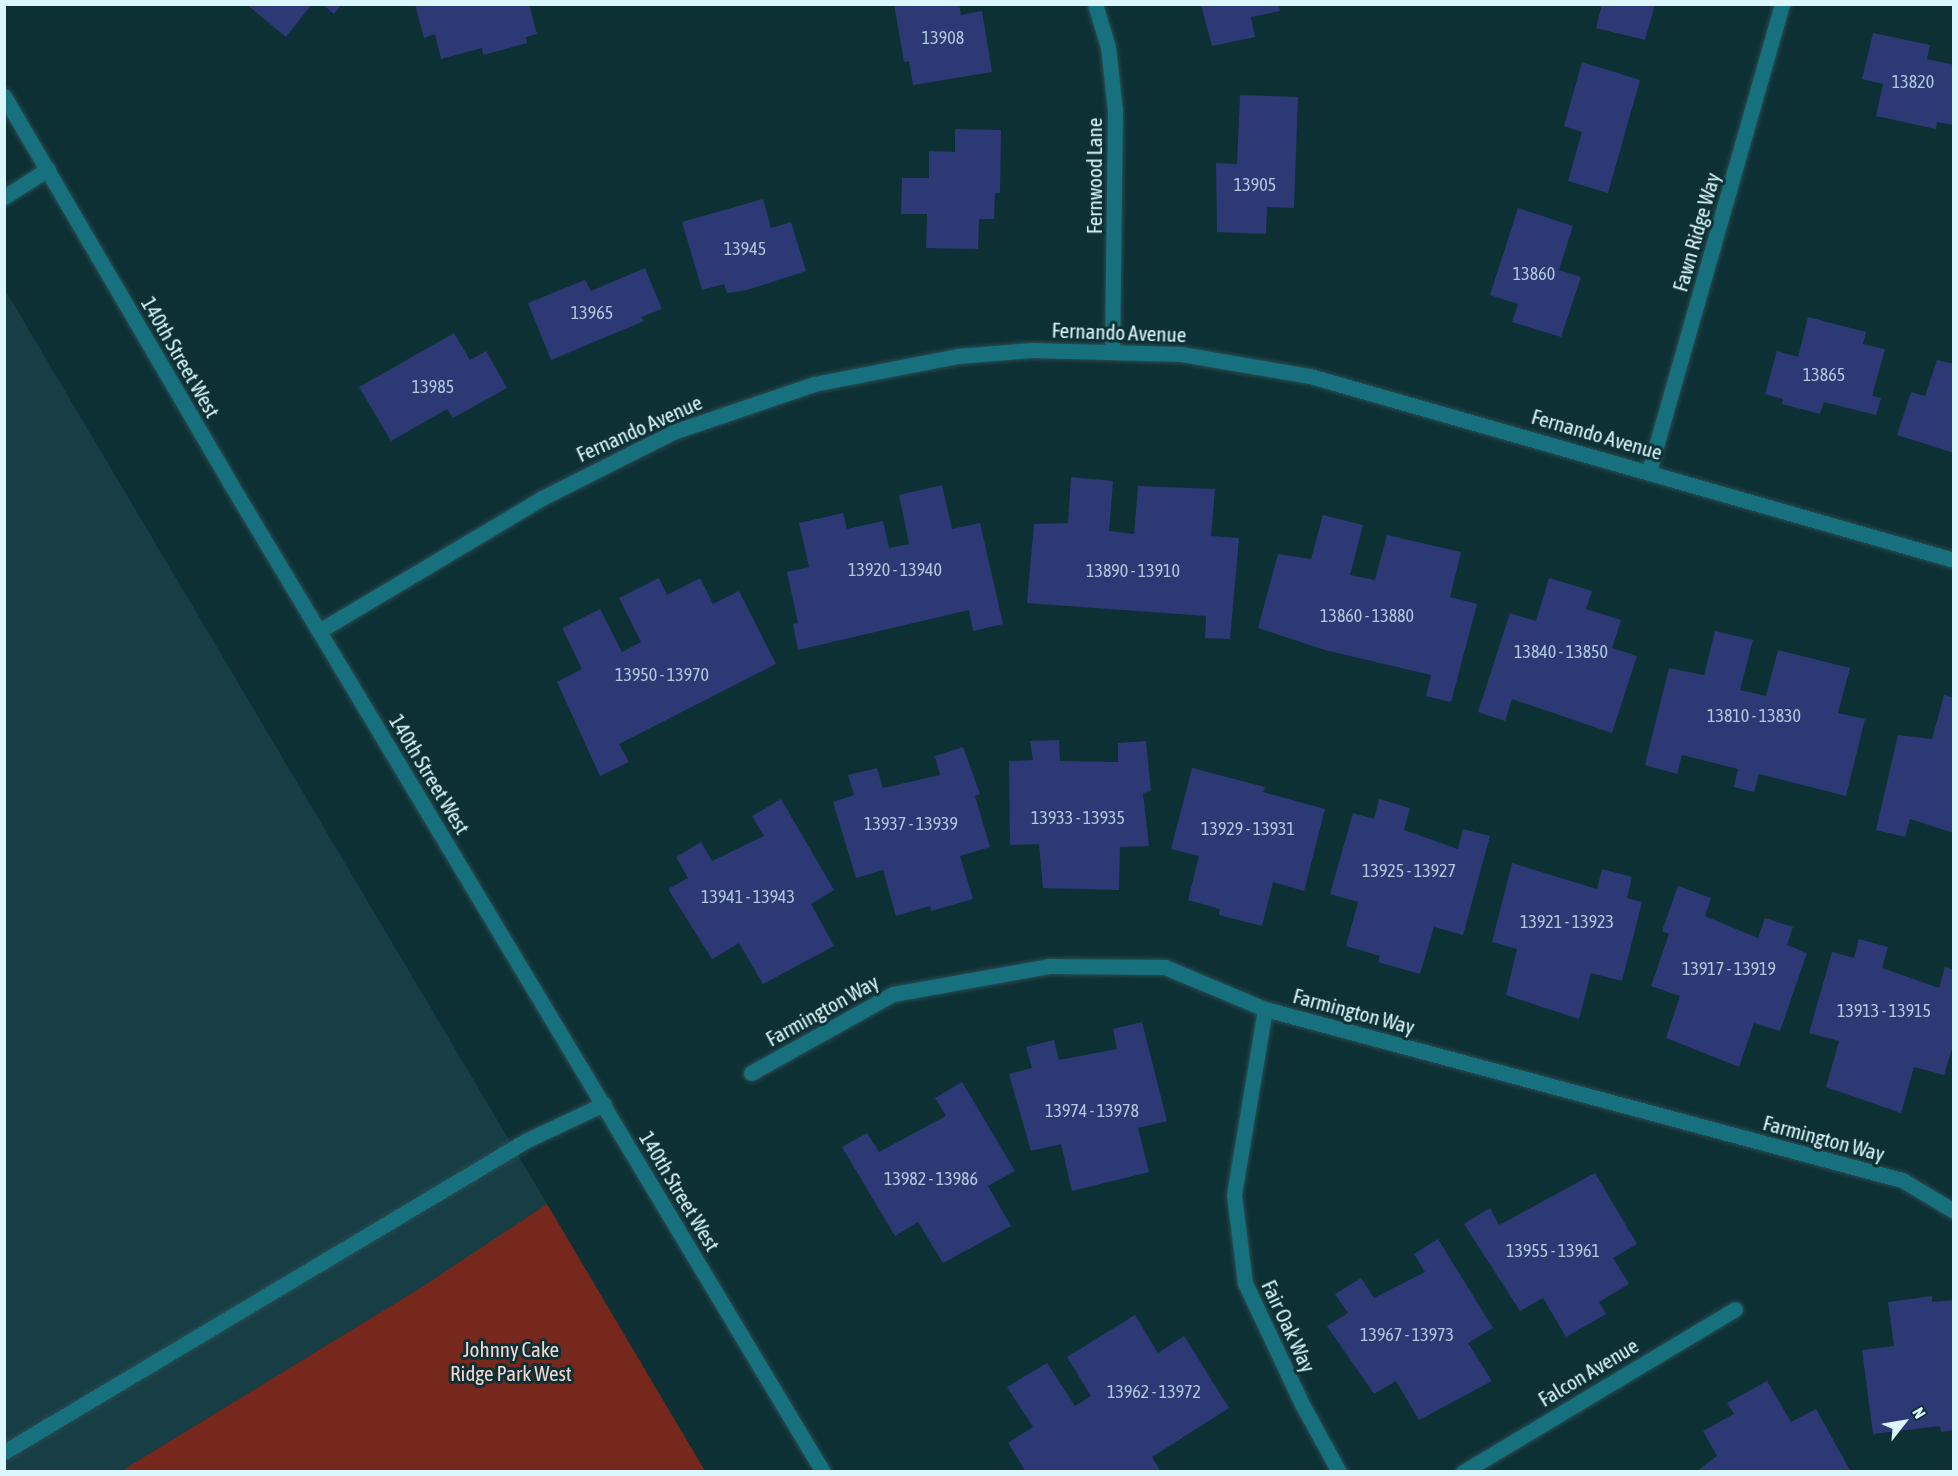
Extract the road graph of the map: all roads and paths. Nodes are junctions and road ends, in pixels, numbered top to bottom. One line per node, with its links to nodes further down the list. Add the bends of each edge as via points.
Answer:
1 (1095, 4): 6 (street, Fernwood Lane, via 1108,47 1115,110)
2 (1782, 4): 7 (street, Fawn Ridge Way)
3 (4, 96): 4 (street, 140th Street West)
4 (48, 169): 5 (street); 9 (street, 140th Street West)
5 (4, 197)
6 (1112, 350): 7 (street, Fernando Avenue, via 1246,362 1310,376); 9 (street, Fernando Avenue, via 958,356 814,384 742,406 607,462)
7 (1649, 471): 8 (street, Fernando Avenue)
8 (1953, 560)
9 (319, 631): 12 (street, 140th Street West)
10 (1265, 1009): 11 (street, Farmington Way, via 1166,967 1049,966 893,994); 13 (street, Farmington Way, via 1902,1180); 17 (street, Fair Oak Way, via 1234,1195 1245,1283)
11 (751, 1073)
12 (604, 1104): 15 (street, via 527,1140); 16 (street, 140th Street West)
13 (1953, 1211)
14 (1735, 1310): 18 (street, Falcon Avenue)
15 (6, 1447)
16 (823, 1472)
17 (1339, 1472)
18 (1463, 1472)

